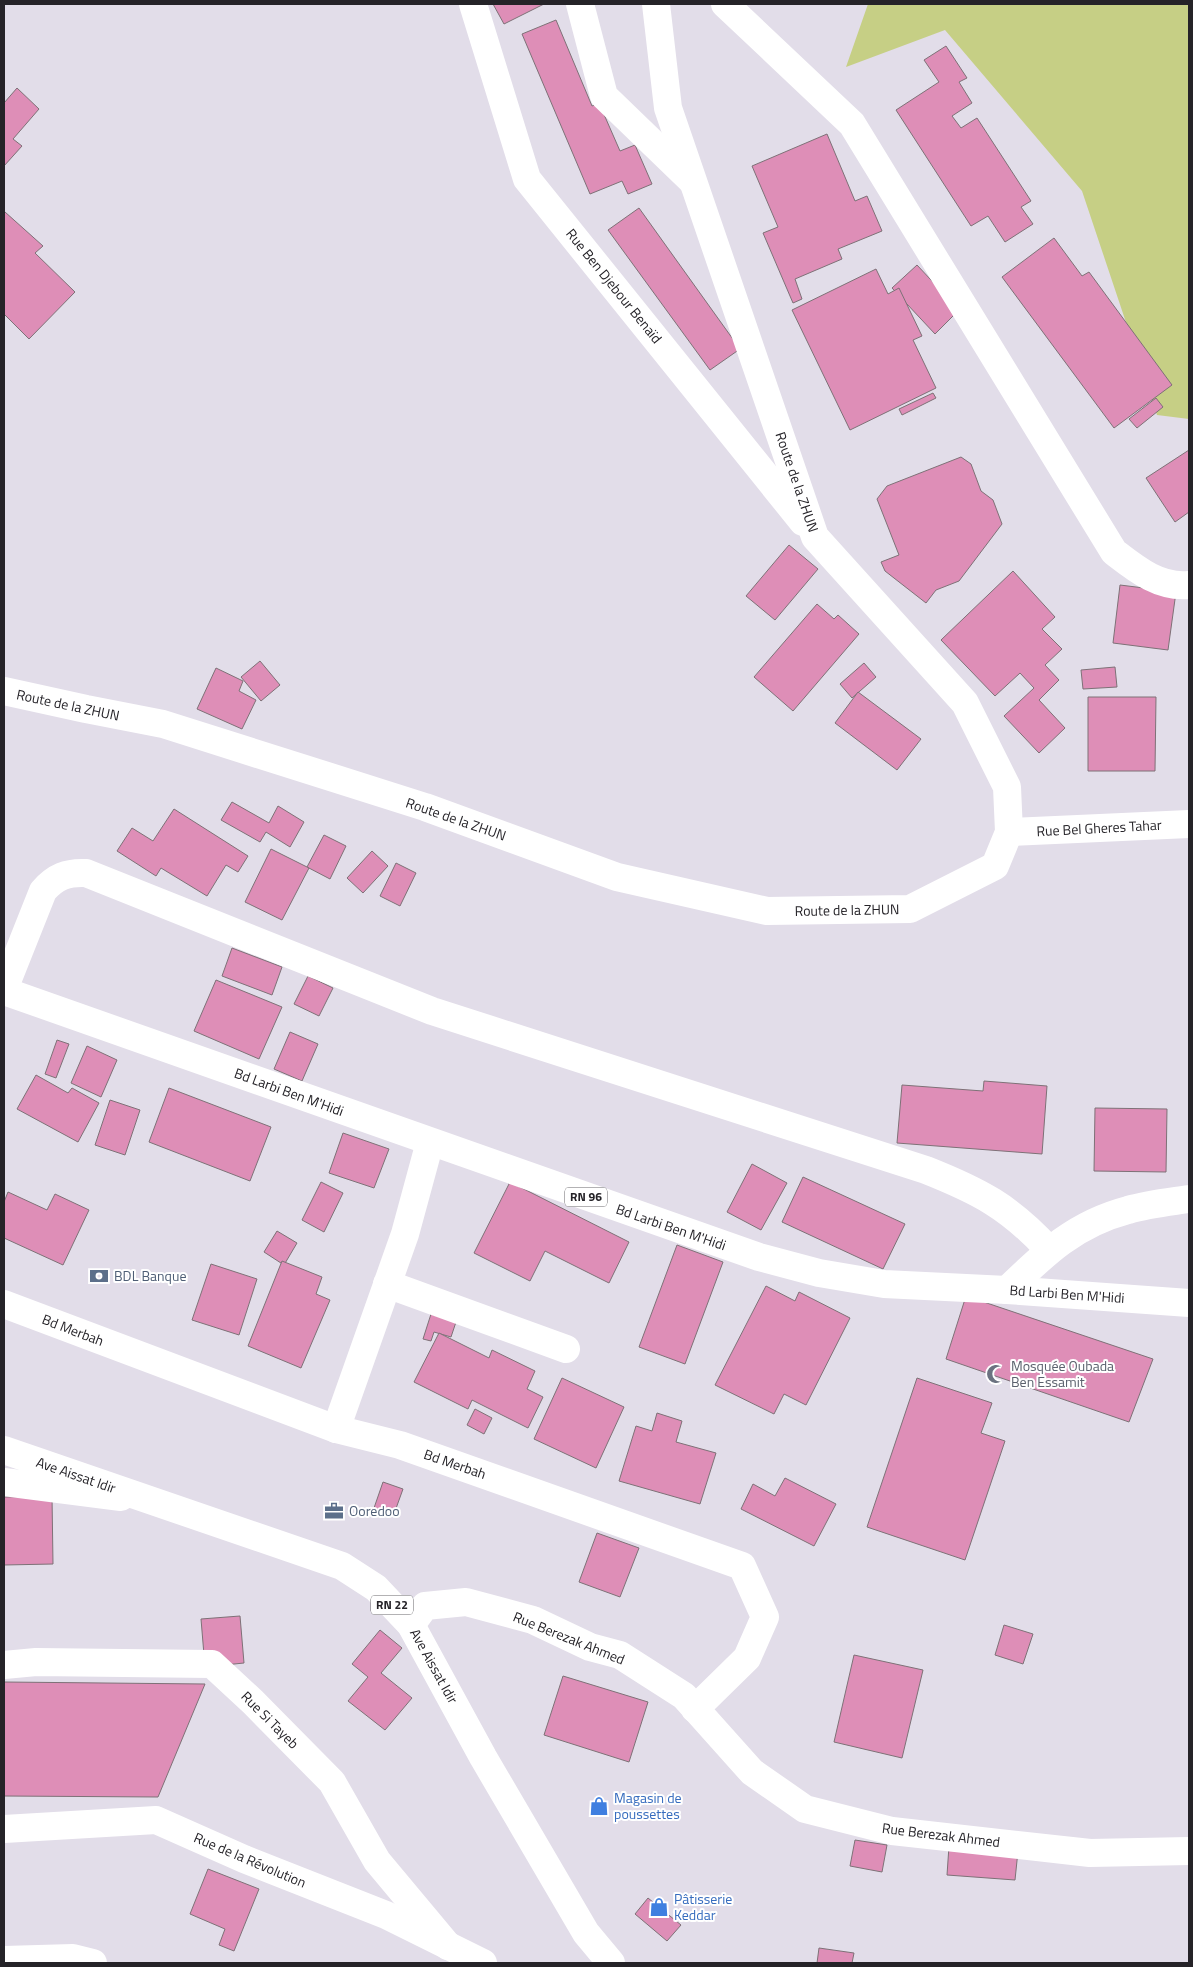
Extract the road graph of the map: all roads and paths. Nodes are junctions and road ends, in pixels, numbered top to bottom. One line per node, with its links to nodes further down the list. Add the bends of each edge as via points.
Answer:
1 (474, 4): 6 (street, Rue Ben Djebour Benaïd, via 527,179)
2 (580, 4): 5 (street, via 604,96)
3 (656, 4): 5 (street, Route de la ZHUN, via 668,108)
4 (725, 4): 7 (street, via 852,124 1114,552 1144,575 1176,586)
5 (694, 183): 6 (street, Route de la ZHUN)
6 (815, 537): 10 (street, Route de la ZHUN, via 965,703 1007,787)
7 (1189, 585)
8 (4, 691): 10 (street, Route de la ZHUN, via 163,724 425,807 617,877 767,911 910,909 995,866)
9 (1189, 824): 10 (street, Rue Bel Gheres Tahar)
10 (1009, 832)
11 (4, 990): 12 (street, Bd Larbi Ben M'Hidi / RN 96); 14 (street, via 43,890 61,875 86,873 432,1011 926,1170 969,1187 991,1200 1025,1226)
12 (430, 1142): 15 (street, via 405,1234); 16 (street, Bd Larbi Ben M'Hidi / RN 96, via 759,1257 819,1273 884,1284)
13 (1189, 1199): 14 (street, via 1128,1210 1085,1226)
14 (1049, 1250): 16 (street)
15 (387, 1284): 19 (street); 20 (street)
16 (1006, 1290): 17 (street, Bd Larbi Ben M'Hidi / RN 96)
17 (1189, 1303)
18 (4, 1304): 20 (street, Bd Merbah)
19 (566, 1349)
20 (336, 1429): 26 (street, Bd Merbah, via 400,1445 742,1566 765,1617 747,1658)
21 (4, 1450): 23 (street, Ave Aissat Idir / RN 22)
22 (4, 1482): 23 (street)
23 (148, 1500): 24 (street, Ave Aissat Idir / RN 22, via 342,1566 376,1588)
24 (411, 1625): 26 (street, Rue Berezak Ahmed, via 425,1606 466,1602 533,1620 590,1647 620,1655 684,1696); 33 (street, Ave Aissat Idir / RN 22, via 483,1757 586,1933)
25 (4, 1664): 29 (street, Rue Si Tayeb, via 212,1664 332,1782 377,1861)
26 (695, 1709): 28 (street, Rue Berezak Ahmed, via 752,1772 805,1809 892,1831 1090,1853)
27 (4, 1829): 29 (street, Rue de la Révolution, via 156,1820 386,1915)
28 (1189, 1851)
29 (448, 1946): 32 (street, Rue de la Révolution)
30 (4, 1960): 31 (street, via 73,1958)
31 (93, 1963)
32 (483, 1963)
33 (611, 1963)

